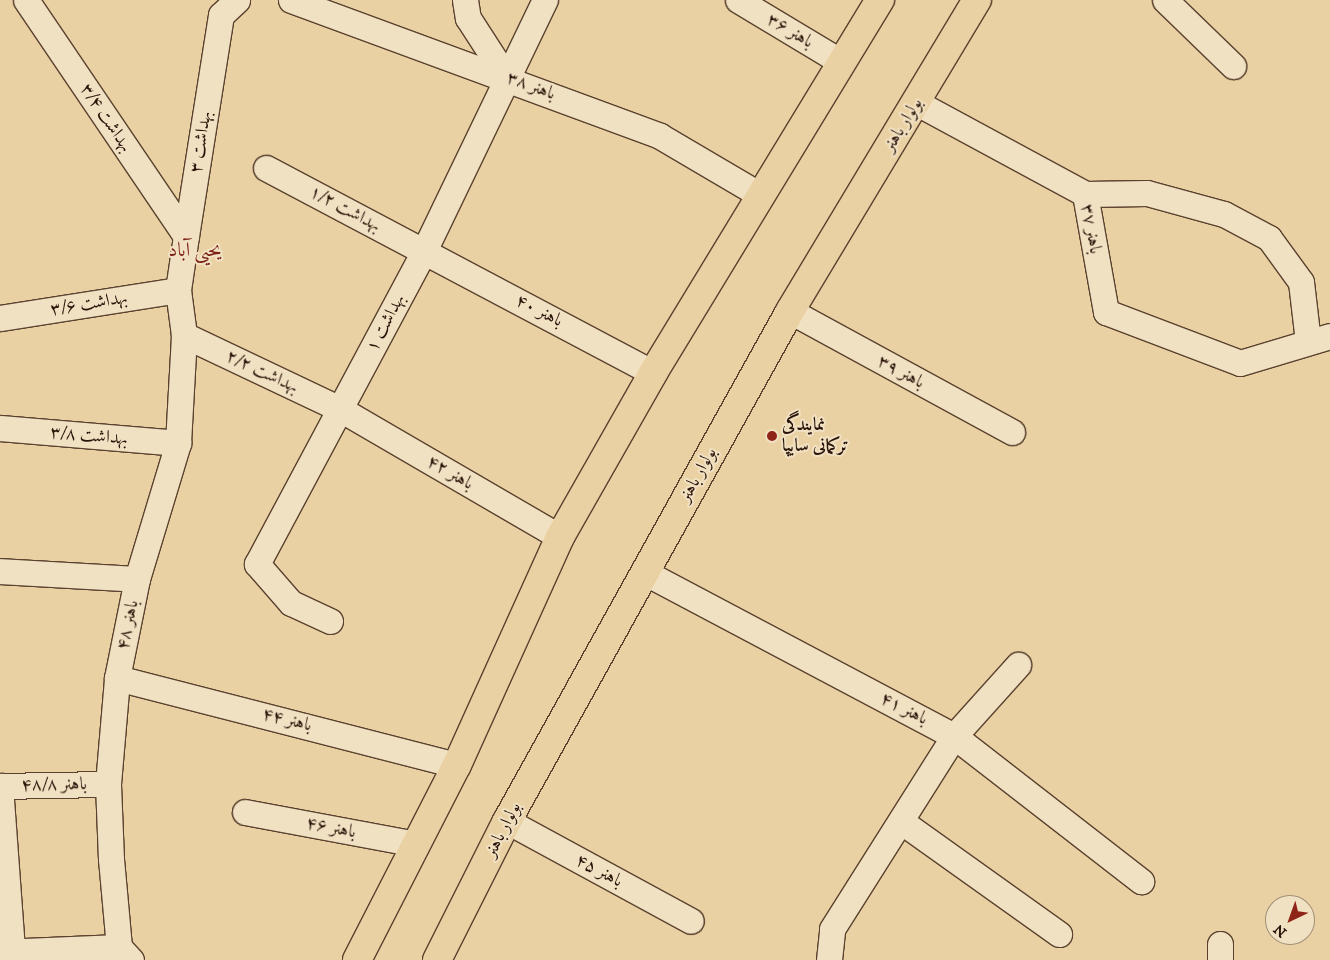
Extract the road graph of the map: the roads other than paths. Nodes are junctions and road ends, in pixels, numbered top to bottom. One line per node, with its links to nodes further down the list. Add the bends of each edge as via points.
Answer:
1 (26, 0): 17 (street, بهداشت ۳/۴)
2 (291, 0): 12 (street, باهنر ۳۸)
3 (465, 0): 12 (street, via 468,18)
4 (545, 0): 12 (street, بهداشت ۱)
5 (738, 0): 10 (street, باهنر ۳۶)
6 (880, 0): 10 (main road)
7 (977, 0): 13 (main road, بولوار باهنر)
8 (1165, 0): 11 (street)
9 (221, 5): 17 (street, بهداشت ۳)
10 (841, 62): 16 (main road)
11 (1233, 66)
12 (506, 77): 16 (street, باهنر ۳۸, via 660,136); 18 (street, بهداشت ۱)
13 (917, 103): 15 (street, باهنر ۳۷); 20 (main road, بولوار باهنر)
14 (266, 168): 18 (street, بهداشت ۱/۲)
15 (1085, 194): 23 (street, via 1147,193 1224,214 1269,238 1301,282); 23 (street, باهنر ۳۷, via 1106,312 1240,363)
16 (760, 195): 24 (main road)
17 (186, 236): 19 (street, بهداشت ۳)
18 (424, 251): 24 (street, باهنر ۴۰); 25 (street, بهداشت ۱)
19 (178, 290): 21 (street, بهداشت ۳/۶); 22 (street, باهنر ۴۸)
20 (790, 311): 27 (street, باهنر ۳۹); 31 (main road, بولوار باهنر)
21 (0, 318)
22 (184, 335): 25 (street, بهداشت ۲/۲); 28 (street, باهنر ۴۸)
23 (1319, 339)
24 (653, 373): 29 (main road)
25 (340, 409): 29 (street, باهنر ۴۲); 33 (street, بهداشت ۱, via 256,564 291,602)
26 (0, 428): 28 (street, بهداشت ۳/۸)
27 (1012, 432)
28 (178, 443): 32 (street, باهنر ۴۸)
29 (560, 538): 37 (main road)
30 (0, 571): 32 (street)
31 (644, 572): 36 (street, باهنر ۴۱); 41 (main road, بولوار باهنر)
32 (137, 579): 35 (street, باهنر ۴۸)
33 (330, 621)
34 (1018, 665): 36 (street)
35 (116, 678): 37 (street, باهنر ۴۴); 38 (street, باهنر ۴۸)
36 (954, 736): 42 (street); 44 (street, باهنر ۴۱)
37 (457, 765): 43 (main road)
38 (108, 784): 39 (street, باهنر ۴۸/۸); 48 (street, باهنر ۴۸)
39 (0, 786): 47 (street)
40 (245, 812): 43 (street, باهنر ۴۶)
41 (507, 821): 45 (street, باهنر ۴۵); 50 (main road, بولوار باهنر)
42 (902, 822): 46 (street); 51 (street, via 832,929)
43 (416, 844): 49 (main road)
44 (1141, 881)
45 (691, 921)
46 (1059, 934)
47 (6, 952): 48 (street)
48 (122, 956)
49 (357, 960)
50 (438, 960)
51 (829, 960)

